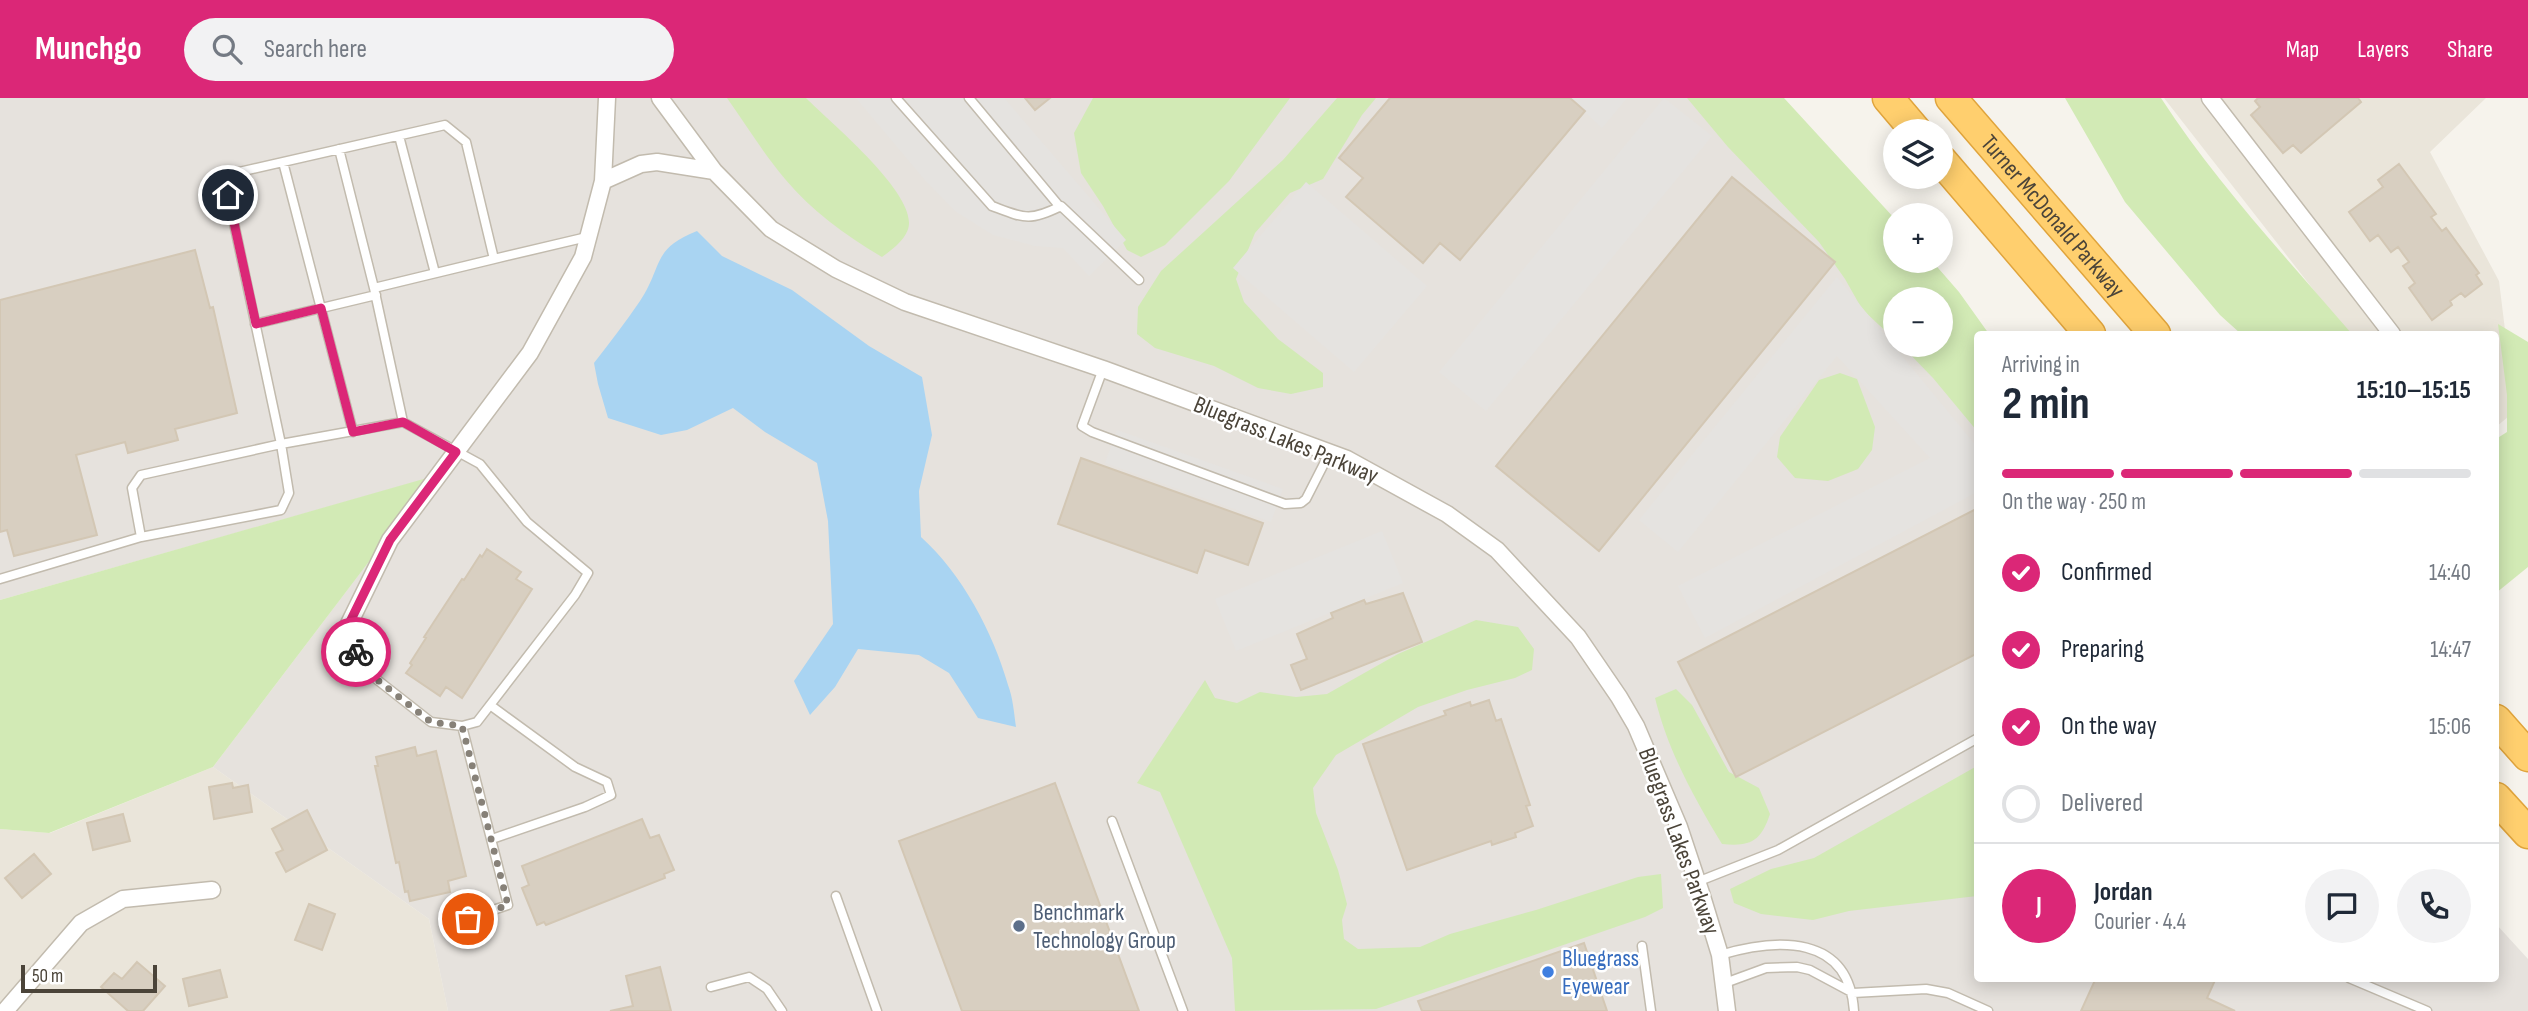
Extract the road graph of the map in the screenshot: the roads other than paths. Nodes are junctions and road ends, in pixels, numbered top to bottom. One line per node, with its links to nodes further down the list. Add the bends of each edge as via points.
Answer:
1 (607, 98): 14 (street)
2 (660, 98): 12 (street, Bluegrass Lakes Parkway)
3 (896, 98): 15 (lane, via 992,206 1036,219)
4 (969, 98): 15 (lane)
5 (1888, 98): 8 (highway)
6 (1951, 98): 24 (highway, Turner McDonald Parkway)
7 (2210, 98): 25 (street)
8 (1906, 119)
9 (399, 136): 10 (lane); 17 (lane, via 445,125 466,142); 18 (lane)
10 (339, 149): 11 (lane); 20 (lane)
11 (283, 162): 21 (lane); 22 (lane, via 239,172 228,195)
12 (714, 171): 14 (street, via 657,162); 26 (street, Bluegrass Lakes Parkway, via 771,229 836,269 905,302)
13 (1953, 174): 23 (highway, Turner McDonald Parkway)
14 (603, 181): 16 (street)
15 (1060, 207): 19 (lane)
16 (588, 236): 17 (lane); 30 (street, via 583,257 530,353)
17 (495, 259): 18 (lane)
18 (435, 273): 20 (lane)
19 (1139, 281)
20 (375, 292): 21 (lane); 27 (lane)
21 (321, 308): 22 (lane); 28 (lane)
22 (256, 324): 29 (lane)
23 (2087, 331)
24 (2152, 331)
25 (2390, 331)
26 (1103, 369): 31 (street, Bluegrass Lakes Parkway); 31 (lane, via 1082,426 1285,504 1306,499)
27 (403, 422): 28 (lane); 30 (lane)
28 (353, 432): 29 (lane)
29 (281, 444): 32 (lane, via 141,475 132,488); 32 (lane, via 289,494 281,510)
30 (456, 452): 34 (street, via 390,540); 35 (lane, via 480,464 527,522 588,573)
31 (1330, 452): 44 (street, Bluegrass Lakes Parkway, via 1447,514 1497,550 1578,637 1636,726)
32 (141, 537): 33 (lane)
33 (0, 579)
34 (345, 632): 37 (lane, via 366,671 431,722)
35 (490, 705): 37 (lane, via 477,722); 43 (lane, via 575,767 607,782 611,795)
36 (2499, 723): 39 (highway)
37 (462, 726): 43 (lane)
38 (1974, 740): 44 (lane, via 1777,850)
39 (2528, 756)
40 (2499, 801): 42 (highway)
41 (1112, 821): 57 (lane)
42 (2528, 833)
43 (492, 839): 47 (lane, via 508,905)
44 (1697, 882): 49 (street, Bluegrass Lakes Parkway)
45 (212, 890): 54 (street, via 123,899 81,923)
46 (836, 896): 56 (lane)
47 (449, 925)
48 (1642, 946): 58 (lane)
49 (1720, 955): 50 (street, Bluegrass Lakes Parkway); 53 (lane, via 1747,946 1775,944 1816,949 1844,974)
50 (1725, 982): 53 (lane, via 1766,968 1797,967); 59 (street, Bluegrass Lakes Parkway)
51 (2358, 982): 62 (lane)
52 (711, 987): 55 (lane, via 749,977 767,989)
53 (1853, 993): 60 (lane); 61 (lane, via 1926,989 1948,993)
54 (5, 1011)
55 (782, 1011)
56 (877, 1011)
57 (1183, 1011)
58 (1651, 1011)
59 (1727, 1011)
60 (1854, 1011)
61 (1988, 1011)
62 (2427, 1011)

